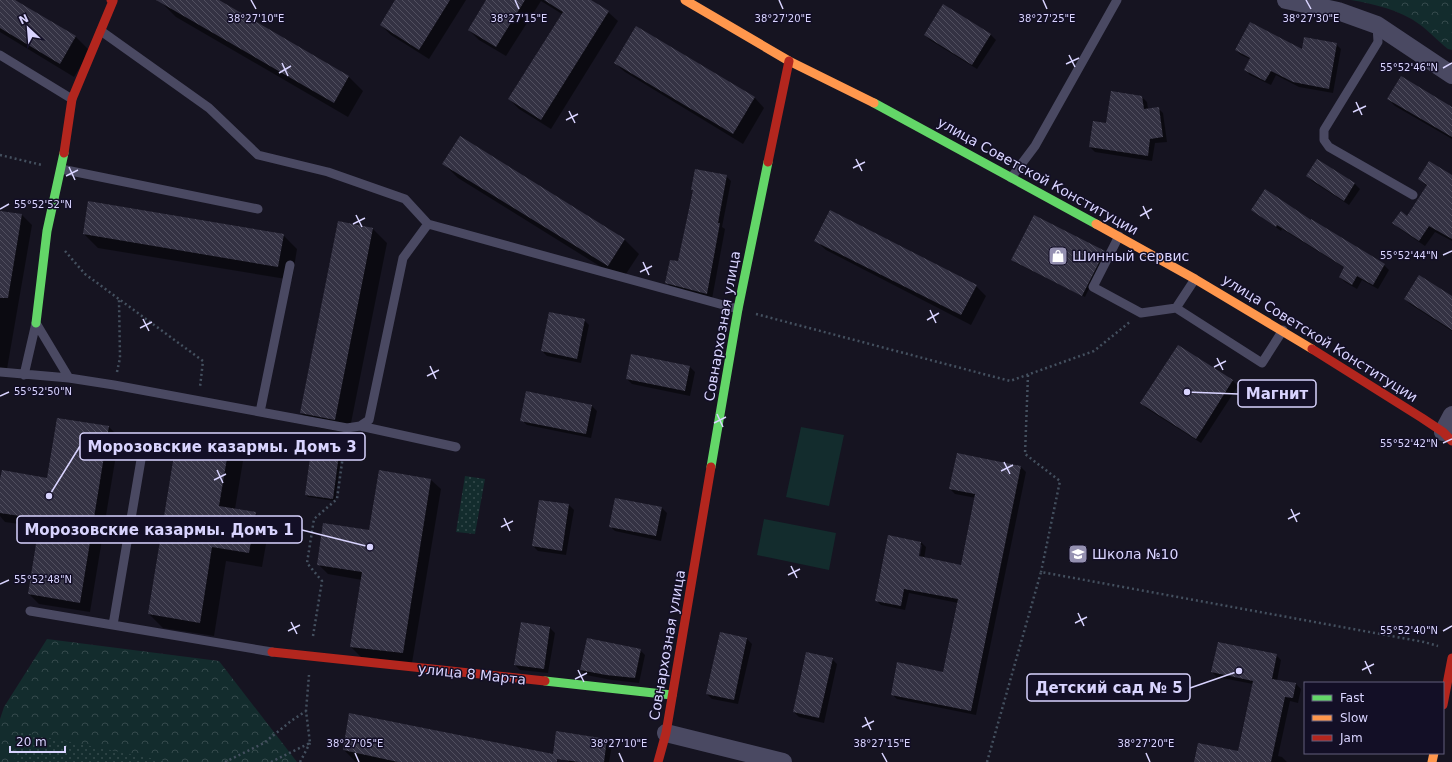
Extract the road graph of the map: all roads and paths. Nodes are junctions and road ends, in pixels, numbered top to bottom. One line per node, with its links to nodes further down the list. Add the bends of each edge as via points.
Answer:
1 (685, 0): 8 (street, улица Советской Конституции)
2 (1117, 0): 13 (lane, via 1035,146)
3 (1286, 0): 5 (street, via 1338,11)
4 (112, 1): 6 (street)
5 (1377, 25): 9 (street); 14 (lane, via 1378,42 1324,130 1324,140 1329,148)
6 (101, 31): 10 (street); 16 (lane, via 208,108 258,155 328,172 405,199)
7 (0, 55): 10 (lane)
8 (789, 60): 13 (street, улица Советской Конституции, via 882,107); 23 (street, Совнархозная улица)
9 (1452, 75)
10 (72, 99): 12 (street)
11 (0, 155): 12 (path)
12 (60, 169): 15 (lane); 17 (street)
13 (1011, 178): 18 (street, улица Советской Конституции)
14 (1413, 195)
15 (258, 209)
16 (428, 224): 23 (lane); 35 (lane, via 403,258 369,420)
17 (47, 231): 21 (path, via 85,274); 25 (street)
18 (1119, 236): 20 (street, улица Советской Конституции); 24 (lane, via 1093,286)
19 (290, 265): 33 (lane)
20 (1195, 279): 22 (lane); 26 (street, улица Советской Конституции)
21 (119, 299): 31 (path, via 120,358); 32 (path, via 203,361)
22 (1176, 308): 24 (lane); 26 (lane, via 1262,364)
23 (738, 309): 29 (path, via 1010,381); 47 (street, Совнархозная улица)
24 (1141, 313): 29 (path, via 1094,351)
25 (36, 324): 28 (lane); 30 (lane)
26 (1283, 330): 37 (street, улица Советской Конституции)
27 (0, 372): 28 (lane)
28 (24, 375): 30 (lane)
29 (1028, 375): 40 (path, via 1025,454 1060,481)
30 (69, 378): 31 (lane)
31 (114, 385): 32 (lane)
32 (198, 400): 33 (lane)
33 (260, 412): 36 (lane)
34 (1452, 415): 37 (street)
35 (360, 426): 36 (lane); 39 (lane)
36 (347, 428): 45 (path, via 337,500 314,519 307,563 322,581)
37 (1447, 436)
38 (144, 442): 42 (lane)
39 (456, 447)
40 (1041, 572): 43 (path, via 1424,642); 57 (path)
41 (30, 610): 42 (lane)
42 (113, 625): 44 (lane)
43 (1445, 648)
44 (272, 652): 45 (street, улица 8 Марта)
45 (310, 656): 47 (street, улица 8 Марта); 49 (path)
46 (1452, 658): 48 (street)
47 (672, 695): 50 (street, Совнархозная улица)
48 (1444, 700)
49 (306, 711): 51 (path); 52 (path, via 264,743)
50 (666, 733): 55 (street, Совнархозная улица); 56 (street)
51 (310, 743): 53 (path); 54 (path)
52 (226, 762)
53 (271, 762)
54 (300, 762)
55 (658, 762)
56 (783, 762)
57 (987, 762)

